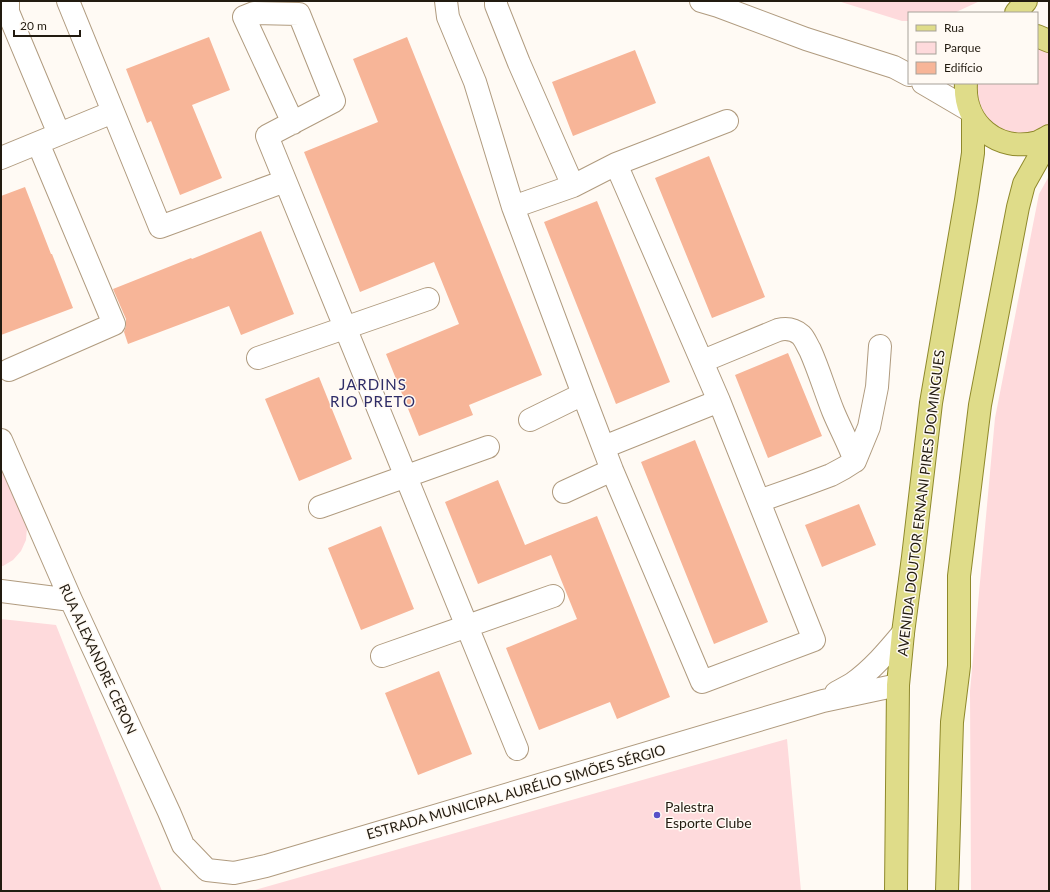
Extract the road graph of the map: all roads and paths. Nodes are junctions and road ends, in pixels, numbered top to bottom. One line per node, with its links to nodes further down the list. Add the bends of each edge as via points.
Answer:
1 (8, 1): 17 (street, via 8,12)
2 (68, 1): 13 (street)
3 (446, 1): 25 (street, via 448,16 475,82)
4 (496, 1): 24 (street, via 519,63)
5 (700, 1): 10 (street, via 806,39)
6 (1026, 1): 7 (main road)
7 (1017, 12)
8 (1038, 36): 9 (main road)
9 (1049, 41)
10 (904, 68)
11 (924, 84): 14 (street)
12 (966, 84): 14 (main road, AVENIDA DOUTOR ERNANI PIRES DOMINGUES, via 965,93)
13 (113, 112): 17 (street); 23 (street, via 160,227)
14 (971, 114): 18 (main road, via 985,132 1002,141 1020,145); 48 (main road, AVENIDA DOUTOR ERNANI PIRES DOMINGUES, via 973,153 931,404)
15 (727, 121): 22 (street)
16 (293, 122): 16 (street, via 334,101 299,14 254,13 244,17); 23 (street, via 267,136)
17 (59, 134): 20 (street)
18 (1049, 136)
19 (1049, 142): 55 (main road, via 1024,184 980,405 959,576 959,666 952,722)
20 (38, 143): 21 (street); 31 (street, via 114,324)
21 (2, 153)
22 (616, 164): 24 (street); 30 (street)
23 (285, 181): 27 (street)
24 (573, 186): 25 (street)
25 (513, 207): 32 (street)
26 (428, 299): 27 (street)
27 (345, 328): 29 (street); 40 (street)
28 (880, 346): 38 (street, via 870,428)
29 (258, 358)
30 (703, 361): 33 (street); 38 (street, via 778,330 785,328 799,333 814,360)
31 (9, 370)
32 (583, 394): 34 (street); 37 (street)
33 (720, 401): 37 (street); 42 (street)
34 (530, 420)
35 (1, 440): 46 (street, RUA ALEXANDRE CERON)
36 (488, 447): 40 (street)
37 (604, 448): 39 (street)
38 (855, 461): 42 (street, via 831,474)
39 (612, 470): 41 (street); 42 (street, via 702,682 814,640)
40 (406, 476): 43 (street); 47 (street)
41 (564, 492)
42 (759, 501)
43 (320, 507)
44 (1, 591): 46 (street)
45 (553, 596): 47 (street)
46 (71, 600): 53 (street, RUA ALEXANDRE CERON, via 183,845)
47 (467, 626): 49 (street); 52 (street)
48 (903, 633): 50 (main road, AVENIDA DOUTOR ERNANI PIRES DOMINGUES); 51 (street, ESTRADA MUNICIPAL AURÉLIO SIMÕES SÉRGIO, via 866,673)
49 (382, 656)
50 (898, 684): 51 (street, ESTRADA MUNICIPAL AURÉLIO SIMÕES SÉRGIO); 54 (main road, AVENIDA DOUTOR ERNANI PIRES DOMINGUES)
51 (823, 701): 53 (street, ESTRADA MUNICIPAL AURÉLIO SIMÕES SÉRGIO, via 266,866 234,873)
52 (517, 749)
53 (207, 870)
54 (896, 891)
55 (947, 891)

